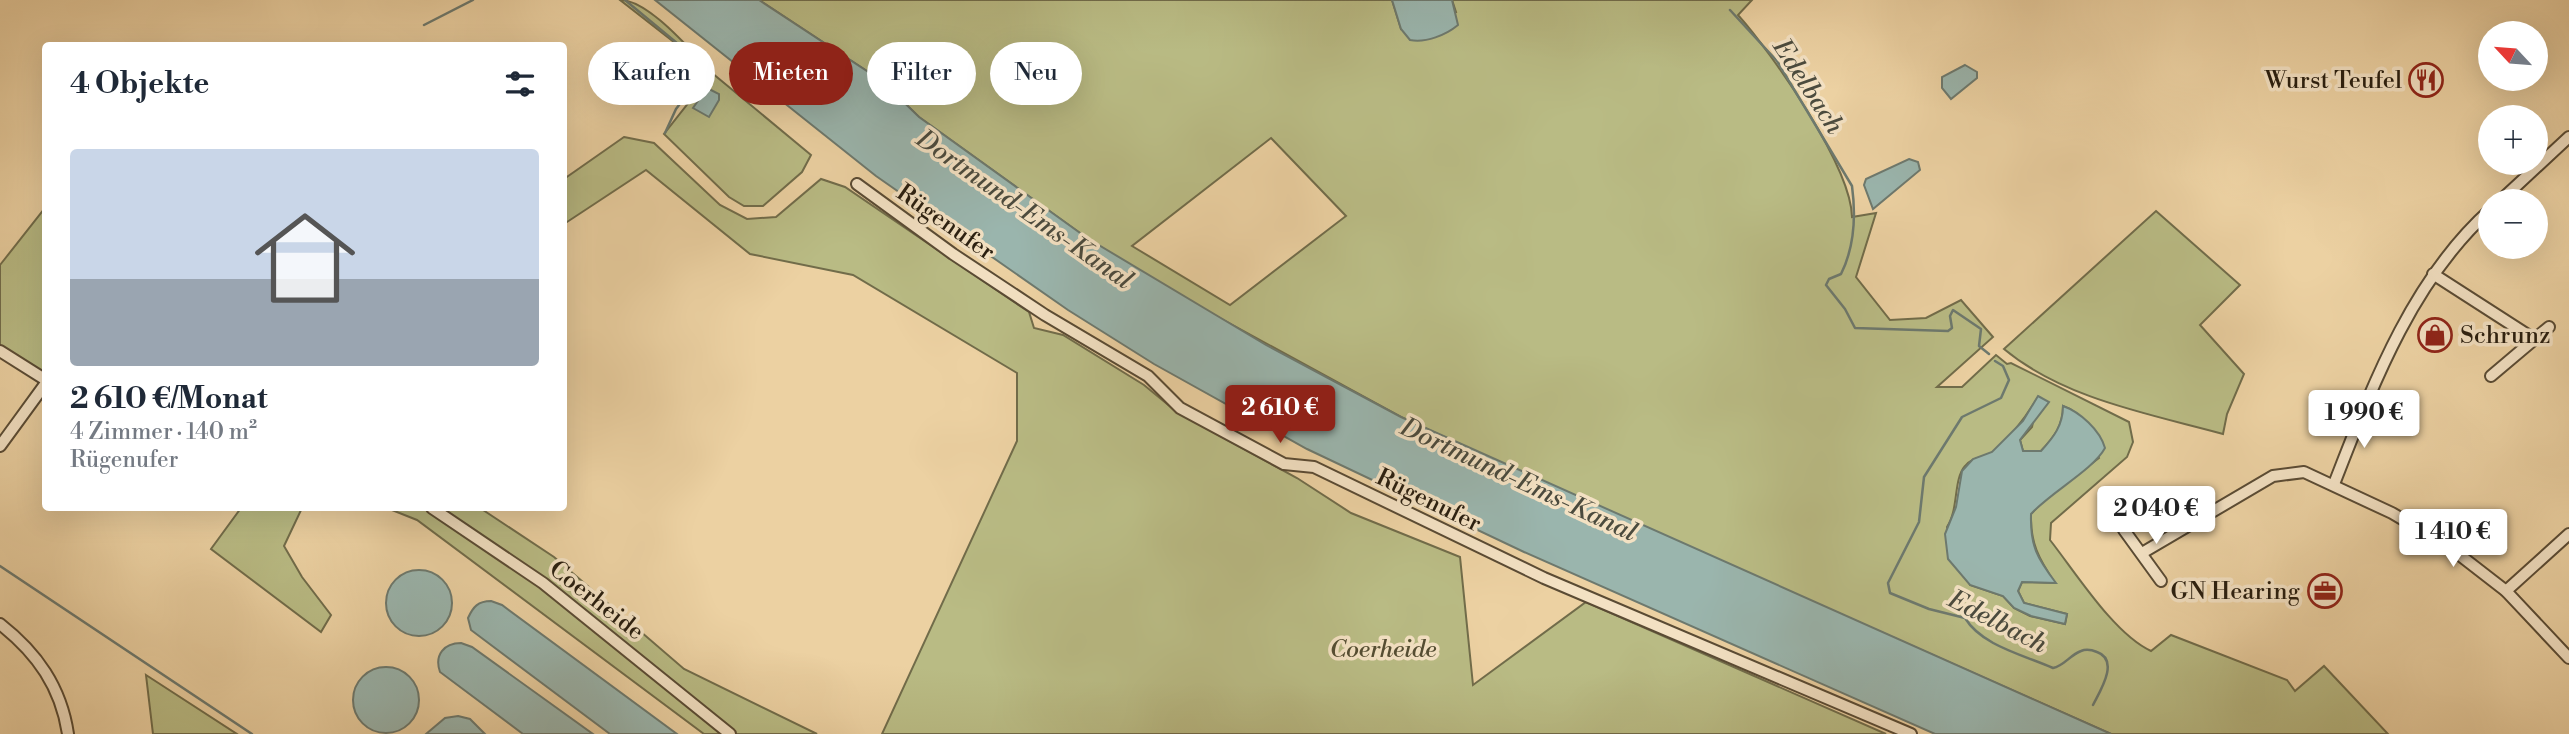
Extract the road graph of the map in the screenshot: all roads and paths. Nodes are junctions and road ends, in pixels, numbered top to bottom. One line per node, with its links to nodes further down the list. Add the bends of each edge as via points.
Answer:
1 (2569, 137): 3 (street)
2 (857, 184): 24 (street, Rügenufer, via 1045,315 1148,376 1180,408 1262,454 1284,464 1314,467 1544,578)
3 (2513, 189)
4 (2478, 222): 5 (street)
5 (2433, 274): 7 (street); 13 (street, via 2365,405)
6 (2549, 327): 7 (street)
7 (2534, 340): 9 (street)
8 (0, 351): 10 (street)
9 (2491, 376)
10 (42, 379)
11 (42, 388): 12 (street)
12 (0, 446)
13 (2334, 484): 17 (street, via 2304,472 2273,476); 19 (street, via 2448,546)
14 (436, 511): 23 (street, Coerheide, via 543,583)
15 (2124, 530): 17 (street)
16 (2569, 534): 19 (street)
17 (2142, 553): 18 (street)
18 (2161, 581)
19 (2506, 591): 21 (street)
20 (0, 624): 22 (street, via 44,667 61,700)
21 (2569, 658)
22 (68, 734)
23 (730, 734)
24 (1911, 734)

